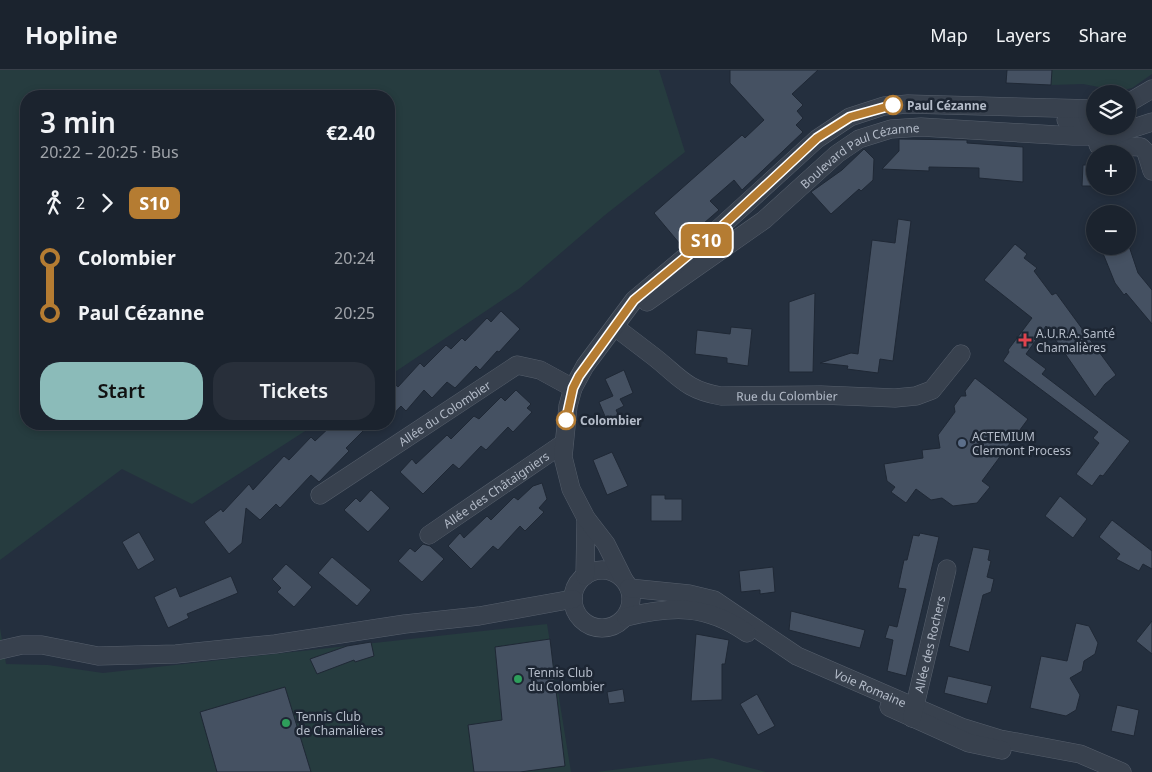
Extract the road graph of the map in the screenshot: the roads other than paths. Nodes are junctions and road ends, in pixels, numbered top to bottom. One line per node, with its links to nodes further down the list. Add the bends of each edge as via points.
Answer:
1 (1152, 90): 2 (street)
2 (1136, 99)
3 (993, 106): 4 (street, Boulevard Paul Cézanne); 6 (street, via 1034,119); 9 (street, Boulevard Paul Cézanne, via 908,104 884,106 850,117 828,130 716,232 634,300)
4 (1086, 108)
5 (1152, 108): 7 (street, via 1143,116)
6 (1086, 121)
7 (1144, 133): 8 (street); 9 (street, Boulevard Paul Cézanne, via 1073,136 900,128 859,138 764,220 652,297)
8 (1151, 166)
9 (616, 327): 10 (street, Rue du Colombier, via 680,381 706,394 721,396 916,396 932,390); 11 (street, Boulevard Paul Cézanne, via 585,366)
10 (961, 354)
11 (573, 388): 12 (street, Boulevard Paul Cézanne); 13 (street, Allée du Colombier, via 540,370 518,365)
12 (564, 443): 14 (street, Boulevard Paul Cézanne, via 563,456 570,489); 15 (street, Allée des Châtaigniers)
13 (320, 495)
14 (586, 518): 17 (street, Boulevard Paul Cézanne); 18 (street, Boulevard Paul Cézanne, via 606,544)
15 (429, 535)
16 (947, 569): 22 (street, Allée des Rochers)
17 (585, 576): 18 (street, via 605,570 616,574); 19 (street, via 578,583)
18 (627, 584): 20 (street, via 631,607); 22 (street, Voie Romaine, via 714,600 797,656)
19 (575, 607): 20 (street, via 584,622 593,628 605,629); 21 (street, via 526,608 275,644 176,654 98,656 42,645)
20 (626, 617): 22 (street, Voie Romaine, via 682,608 705,613 742,630 792,665)
21 (0, 650)
22 (913, 712): 23 (street, Voie Romaine, via 969,743 1076,764); 24 (street, Voie Romaine, via 1000,739 1080,754)
23 (1095, 772)
24 (1122, 772)

